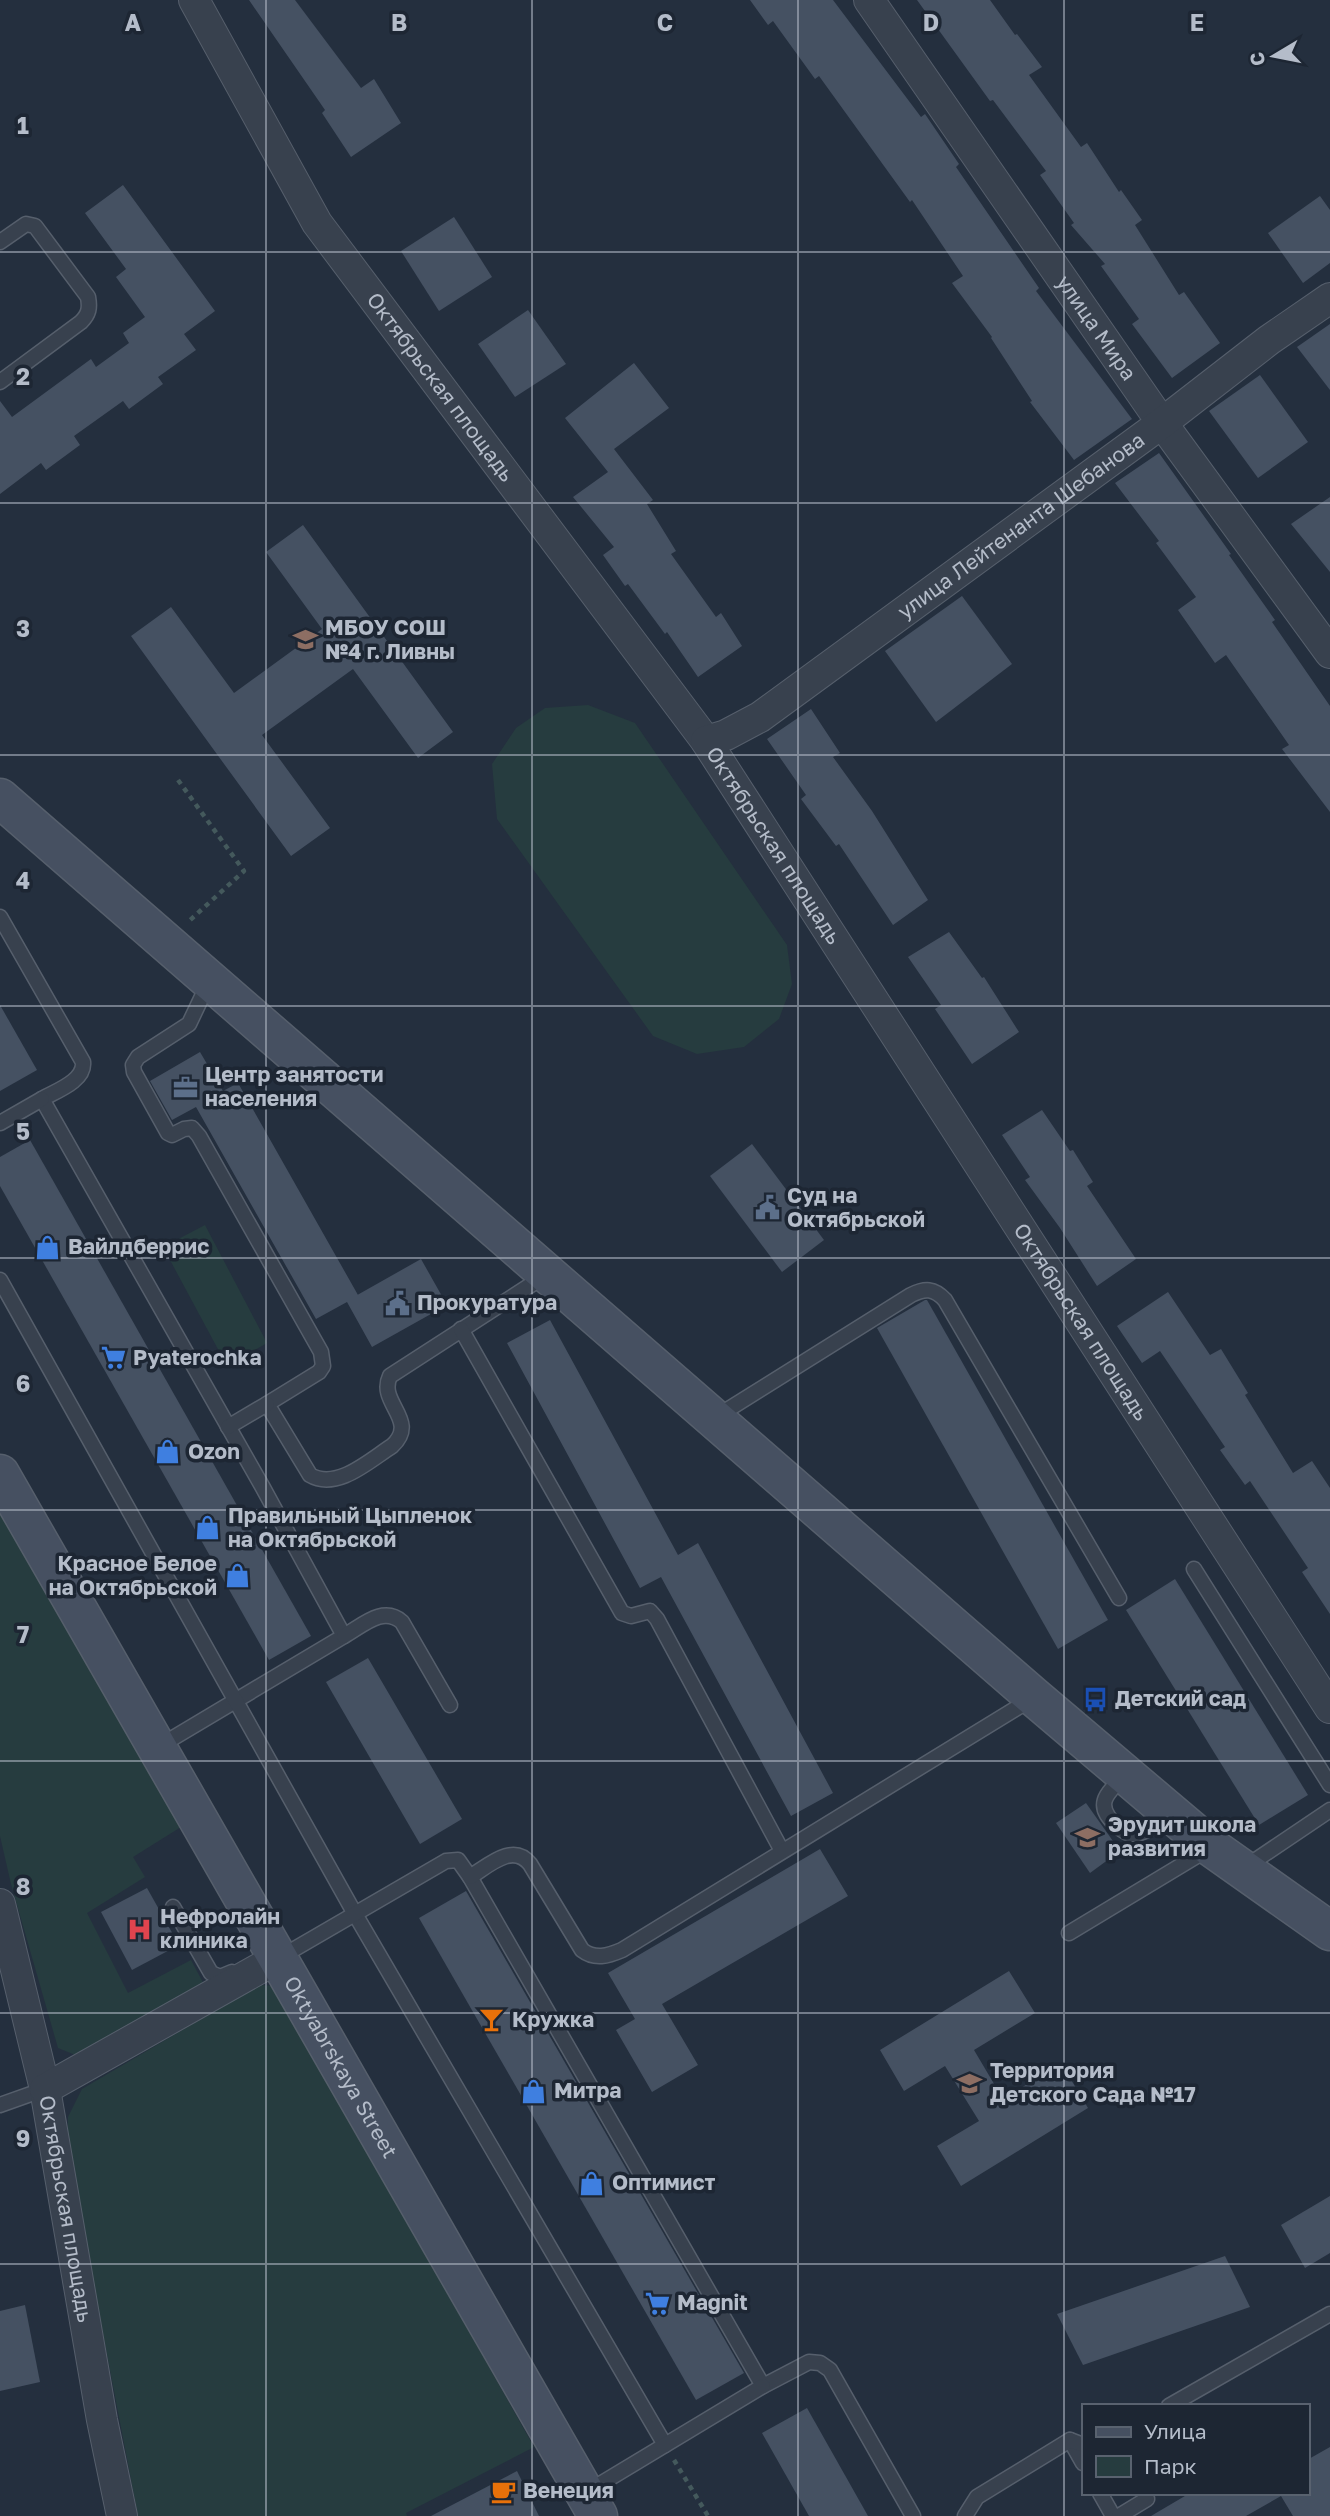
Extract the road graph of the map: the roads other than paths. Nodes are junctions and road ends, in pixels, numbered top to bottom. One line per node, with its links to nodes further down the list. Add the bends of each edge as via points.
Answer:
1 (194, 0): 8 (street, Октябрьская площадь, via 317,223)
2 (869, 0): 6 (street, улица Мира)
3 (0, 242): 5 (lane, via 26,224 35,226 90,304 81,322)
4 (1330, 298): 6 (street, улица Лейтенанта Шебанова)
5 (0, 382)
6 (1161, 423): 7 (street, улица Мира); 8 (street, улица Лейтенанта Шебанова, via 760,716)
7 (1330, 653)
8 (706, 741): 27 (street, Октябрьская площадь)
9 (0, 798): 11 (street)
10 (0, 917): 12 (lane, via 83,1062 77,1078)
11 (210, 981): 14 (street); 17 (lane, via 189,1024 138,1058 133,1067 168,1133 192,1128 199,1136 321,1352 319,1372)
12 (42, 1099): 13 (lane); 19 (lane)
13 (0, 1123)
14 (547, 1274): 16 (lane); 18 (street)
15 (0, 1280): 25 (lane)
16 (461, 1328): 17 (lane, via 390,1376 387,1394 402,1425 398,1440 343,1476 327,1480 310,1475); 32 (lane, via 622,1613 631,1616 650,1611 657,1619)
17 (267, 1404): 19 (lane)
18 (712, 1420): 22 (lane, via 911,1295 931,1290 945,1300); 24 (street)
19 (228, 1427): 23 (lane)
20 (0, 1474): 28 (street, Oktyabrskaya Street)
21 (1195, 1569): 29 (lane)
22 (1119, 1598)
23 (344, 1636): 25 (lane); 26 (lane, via 379,1616 395,1616)
24 (1034, 1697): 31 (street); 32 (lane)
25 (235, 1701): 28 (lane); 37 (lane)
26 (450, 1706)
27 (1330, 1708)
28 (156, 1748): 40 (street, Oktyabrskaya Street)
29 (1330, 1785)
30 (1330, 1810): 33 (lane)
31 (1212, 1847): 33 (street); 39 (lane)
32 (782, 1851): 34 (lane, via 622,1950 603,1956 587,1954 578,1945 522,1856 504,1857)
33 (1243, 1869): 38 (street)
34 (470, 1877): 37 (lane, via 462,1863 451,1859); 44 (lane)
35 (0, 1904): 41 (street, Октябрьская площадь)
36 (173, 1907): 40 (lane, via 215,1976)
37 (355, 1914): 40 (lane); 47 (lane)
38 (1323, 1919)
39 (1069, 1933)
40 (275, 1954): 41 (street); 50 (street, Oktyabrskaya Street)
41 (45, 2089): 42 (lane); 51 (street, Октябрьская площадь)
42 (0, 2105)
43 (1330, 2314): 45 (lane)
44 (763, 2386): 47 (lane); 52 (lane, via 809,2362 830,2370)
45 (1173, 2404)
46 (1077, 2443): 53 (lane, via 977,2497)
47 (665, 2445): 50 (lane)
48 (1101, 2495): 54 (lane)
49 (1147, 2499): 55 (lane)
50 (591, 2505)
51 (122, 2516)
52 (913, 2516)
53 (965, 2516)
54 (1113, 2516)
55 (1119, 2516)

